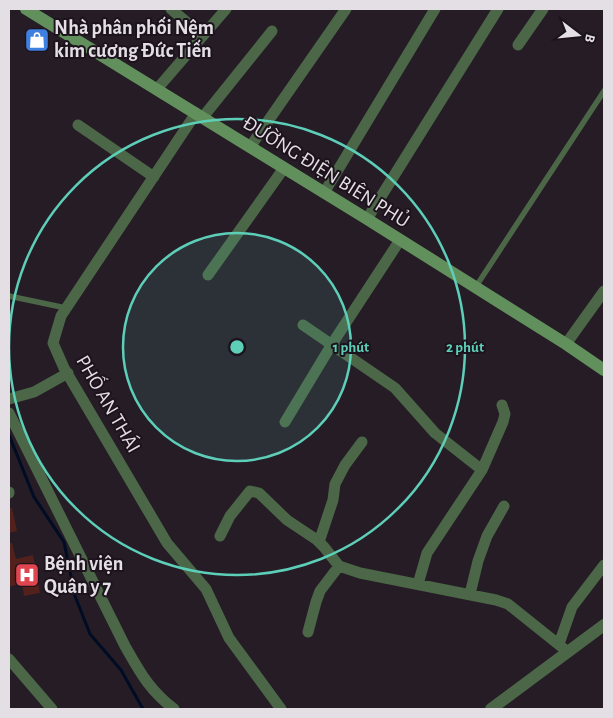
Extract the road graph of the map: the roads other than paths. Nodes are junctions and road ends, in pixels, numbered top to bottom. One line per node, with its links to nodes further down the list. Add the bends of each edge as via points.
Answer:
1 (26, 9): 11 (main road, ĐƯỜNG ĐIỆN BIÊN PHỦ)
2 (172, 9): 9 (street)
3 (226, 9): 9 (street)
4 (346, 9): 15 (street)
5 (435, 9): 18 (street)
6 (498, 9): 19 (street)
7 (543, 9): 10 (street)
8 (272, 31): 13 (street, PHỐ AN THÁI)
9 (203, 36): 11 (street)
10 (518, 45)
11 (158, 89): 13 (main road, ĐƯỜNG ĐIỆN BIÊN PHỦ)
12 (604, 91): 22 (lane)
13 (200, 115): 15 (main road, ĐƯỜNG ĐIỆN BIÊN PHỦ); 17 (street, PHỐ AN THÁI)
14 (78, 125): 17 (street)
15 (250, 146): 16 (main road, ĐƯỜNG ĐIỆN BIÊN PHỦ)
16 (284, 168): 18 (main road, ĐƯỜNG ĐIỆN BIÊN PHỦ); 21 (street)
17 (154, 178): 25 (street, PHỐ AN THÁI)
18 (324, 192): 19 (main road, ĐƯỜNG ĐIỆN BIÊN PHỦ)
19 (367, 219): 20 (main road, ĐƯỜNG ĐIỆN BIÊN PHỦ)
20 (400, 240): 22 (main road, ĐƯỜNG ĐIỆN BIÊN PHỦ); 27 (street)
21 (208, 275)
22 (475, 288): 28 (main road, ĐƯỜNG ĐIỆN BIÊN PHỦ)
23 (604, 291): 28 (street)
24 (9, 296): 25 (lane)
25 (66, 308): 30 (street, PHỐ AN THÁI, via 54,344)
26 (303, 325): 27 (street)
27 (332, 344): 34 (street); 36 (street, via 395,388 436,433)
28 (566, 344): 29 (main road, ĐƯỜNG ĐIỆN BIÊN PHỦ)
29 (604, 370)
30 (68, 374): 31 (street, via 34,392); 50 (street, PHỐ AN THÁI, via 168,544 206,589 230,638)
31 (9, 399)
32 (502, 405): 36 (street, via 503,422)
33 (9, 413): 49 (street, via 144,680)
34 (285, 422)
35 (362, 442): 39 (street, via 335,484 334,500)
36 (482, 470): 42 (street, via 427,553)
37 (504, 506): 43 (street, via 487,536)
38 (220, 536): 39 (street, via 230,516 250,491 259,493 287,520)
39 (319, 542): 41 (street)
40 (604, 565): 46 (street, via 572,607)
41 (339, 566): 42 (street); 45 (street, via 320,591)
42 (418, 584): 43 (street)
43 (470, 594): 46 (street, via 508,604)
44 (604, 625): 46 (street)
45 (308, 632)
46 (563, 648): 51 (street)
47 (9, 659): 48 (street)
48 (52, 709)
49 (174, 709)
50 (281, 709)
51 (491, 709)

